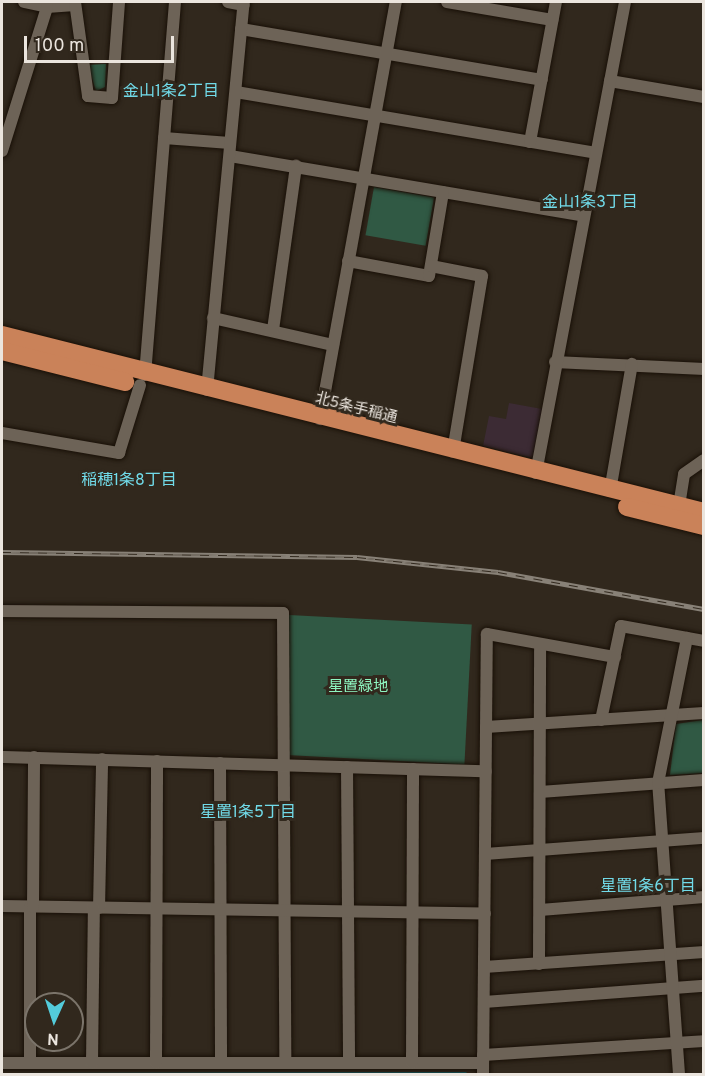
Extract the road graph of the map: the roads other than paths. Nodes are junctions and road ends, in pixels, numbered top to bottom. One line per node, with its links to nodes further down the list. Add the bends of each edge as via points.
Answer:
1 (24, 2): 11 (street)
2 (119, 2): 9 (street, via 112,98 88,96)
3 (175, 2): 20 (street)
4 (228, 2): 10 (street)
5 (396, 2): 14 (street)
6 (447, 2): 12 (street)
7 (556, 2): 12 (street)
8 (625, 2): 16 (street)
9 (75, 3): 11 (street)
10 (244, 3): 13 (street)
11 (47, 8): 23 (street)
12 (552, 20): 15 (street)
13 (242, 29): 14 (street); 17 (street)
14 (387, 54): 15 (street); 19 (street)
15 (542, 80): 21 (street)
16 (610, 81): 18 (street); 24 (street)
17 (236, 92): 19 (street); 22 (street)
18 (704, 97)
19 (376, 116): 21 (street); 27 (street)
20 (164, 138): 22 (street); 40 (street)
21 (530, 142): 24 (street)
22 (230, 143): 25 (street)
23 (2, 151)
24 (596, 153): 29 (street)
25 (230, 156): 26 (street); 32 (street)
26 (296, 166): 27 (street); 33 (street)
27 (364, 178): 28 (street); 30 (street)
28 (443, 192): 29 (street); 31 (street)
29 (583, 216): 37 (street)
30 (348, 261): 31 (street, via 429,276); 35 (street)
31 (431, 266): 44 (street, via 482,276)
32 (213, 318): 33 (street); 41 (street)
33 (273, 330): 35 (street)
34 (2, 334): 40 (highway, 北5条手稲通)
35 (333, 345): 42 (street)
36 (2, 351): 40 (highway, 北5条手稲通)
37 (555, 362): 38 (street); 46 (street)
38 (632, 364): 39 (street); 47 (street)
39 (704, 369)
40 (142, 380): 41 (highway, 北5条手稲通); 43 (street, via 119,453); 50 (highway, 北5条手稲通)
41 (207, 390): 42 (highway, 北5条手稲通)
42 (320, 419): 44 (highway, 北5条手稲通)
43 (2, 434)
44 (453, 452): 46 (highway, 北5条手稲通)
45 (704, 460): 48 (street, via 684,474)
46 (536, 473): 47 (highway, 北5条手稲通)
47 (610, 491): 48 (highway, 北5条手稲通)
48 (679, 506): 49 (highway, 北5条手稲通)
49 (704, 512)
50 (704, 526)
51 (2, 610): 66 (street, via 283,613)
52 (687, 638): 53 (street); 55 (street, via 621,626); 57 (street)
53 (704, 641)
54 (540, 644): 55 (street); 59 (street); 60 (street, via 487,634)
55 (615, 657): 58 (street)
56 (704, 713): 57 (street)
57 (670, 716): 58 (street); 71 (street)
58 (602, 720): 59 (street)
59 (539, 725): 60 (street); 72 (street)
60 (486, 727): 69 (street)
61 (2, 757): 62 (street)
62 (34, 757): 63 (street); 80 (street)
63 (102, 759): 64 (street); 81 (street)
64 (157, 761): 65 (street); 82 (street)
65 (220, 763): 66 (street); 83 (street)
66 (283, 765): 67 (street); 85 (street)
67 (347, 768): 68 (street); 86 (street)
68 (413, 769): 69 (street); 87 (street)
69 (486, 771): 76 (street)
70 (704, 780): 71 (street)
71 (658, 783): 72 (street); 74 (street)
72 (540, 792): 75 (street)
73 (704, 838): 74 (street)
74 (660, 841): 75 (street); 78 (street)
75 (543, 849): 76 (street); 84 (street)
76 (485, 854): 88 (street)
77 (704, 897): 78 (street)
78 (665, 900): 84 (street); 90 (street)
79 (2, 906): 80 (street)
80 (32, 907): 81 (street); 98 (street)
81 (96, 908): 82 (street); 99 (street)
82 (156, 909): 83 (street); 100 (street)
83 (220, 910): 85 (street); 101 (street)
84 (540, 910): 91 (street)
85 (283, 911): 86 (street); 102 (street)
86 (347, 912): 87 (street); 103 (street)
87 (412, 914): 88 (street); 104 (street)
88 (485, 914): 92 (street)
89 (704, 952): 90 (street)
90 (669, 955): 91 (street); 94 (street)
91 (539, 964): 92 (street)
92 (484, 967): 95 (street)
93 (704, 986): 94 (street)
94 (672, 988): 95 (street); 97 (street)
95 (484, 1002): 105 (street)
96 (704, 1041): 97 (street)
97 (676, 1043): 105 (street); 107 (street)
98 (30, 1063): 99 (street); 106 (street)
99 (92, 1063): 100 (street)
100 (156, 1063): 101 (street)
101 (221, 1063): 102 (street)
102 (285, 1063): 103 (street)
103 (349, 1063): 104 (street)
104 (412, 1063): 105 (street)
105 (483, 1064)
106 (5, 1067)
107 (679, 1074)

